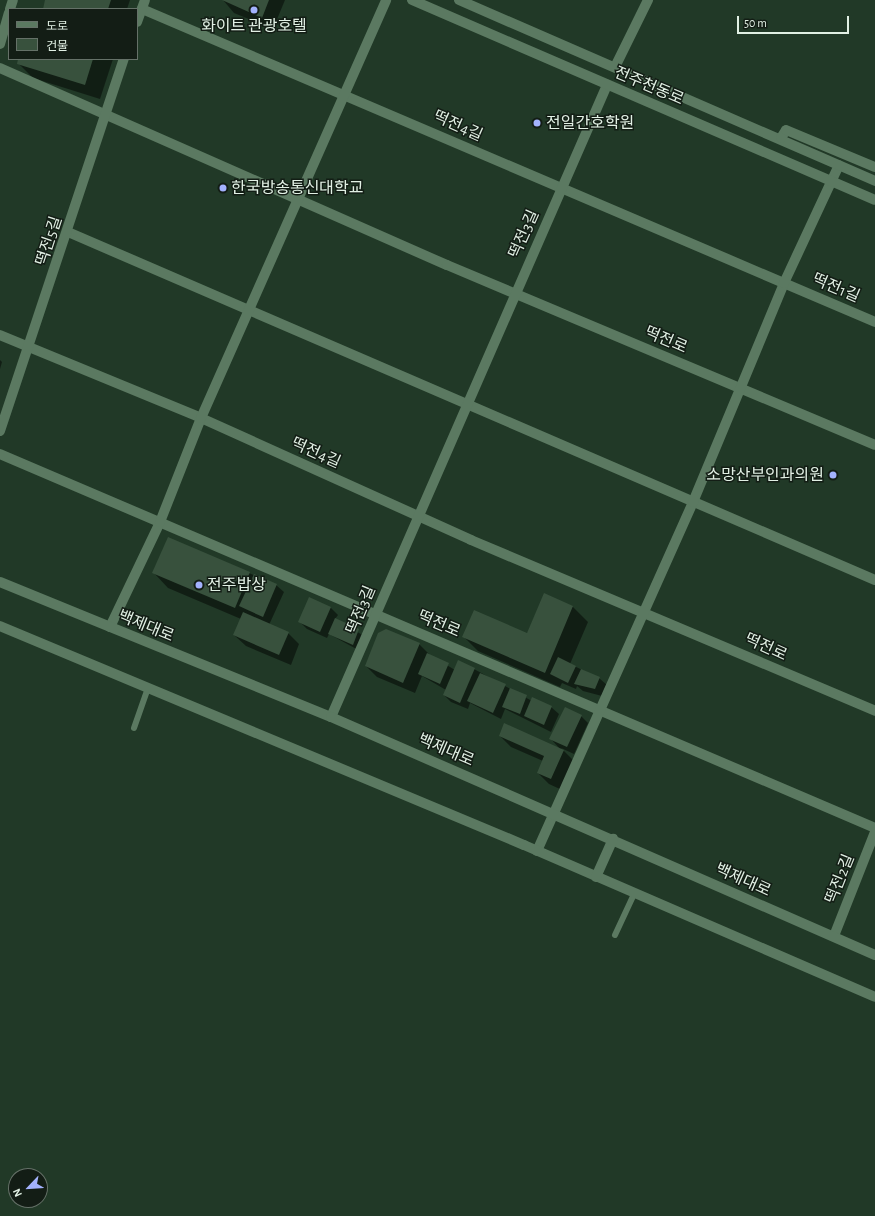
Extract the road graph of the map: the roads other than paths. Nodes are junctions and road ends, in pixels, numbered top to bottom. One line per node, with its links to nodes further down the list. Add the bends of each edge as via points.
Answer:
1 (386, 0): 13 (street)
2 (412, 0): 12 (street, 전주천동로)
3 (459, 0): 10 (street, 전주천동로)
4 (648, 0): 10 (street)
5 (143, 4): 7 (street); 13 (street, 떡전4길)
6 (8, 16): 8 (street)
7 (138, 19)
8 (0, 44)
9 (124, 60): 14 (street, 떡전5길)
10 (615, 67): 15 (street, 전주천동로)
11 (0, 68): 14 (street)
12 (607, 85): 18 (street, 전주천동로); 20 (street, 떡전3길)
13 (344, 93): 20 (street, 떡전4길); 21 (street)
14 (105, 112): 21 (street); 23 (street, 떡전5길)
15 (781, 138): 16 (street, 전주천동로); 17 (street, via 786,130)
16 (839, 165): 18 (street); 19 (street, 전주천동로)
17 (875, 167)
18 (831, 181): 22 (street, 전주천동로); 24 (street)
19 (875, 181)
20 (560, 187): 24 (street); 25 (street, 떡전3길)
21 (301, 199): 25 (street, via 447,265); 26 (street)
22 (875, 200)
23 (68, 232): 26 (street); 29 (street, 떡전5길)
24 (784, 282): 27 (street, 떡전1길); 30 (street)
25 (514, 292): 30 (street, 떡전로); 31 (street, 떡전3길)
26 (249, 309): 31 (street); 32 (street)
27 (875, 322)
28 (0, 335): 29 (street, 떡전4길)
29 (29, 346): 32 (street, 떡전4길); 33 (street, 떡전5길)
30 (742, 388): 34 (street, 떡전로); 36 (street)
31 (469, 406): 36 (street); 37 (street, 떡전3길)
32 (202, 418): 37 (street, 떡전4길); 38 (street)
33 (0, 431)
34 (875, 445)
35 (0, 454): 38 (street)
36 (693, 502): 39 (street); 41 (street)
37 (419, 516): 41 (street, 떡전로); 42 (street, 떡전3길)
38 (160, 522): 42 (street); 44 (street)
39 (875, 580)
40 (0, 582): 44 (street, 백제대로)
41 (645, 611): 46 (street); 47 (street, 떡전로)
42 (376, 613): 46 (street, 떡전로); 48 (street, 떡전3길)
43 (0, 626): 45 (street)
44 (110, 627): 48 (street, 백제대로)
45 (148, 688): 49 (lane); 54 (street)
46 (601, 710): 50 (street); 51 (street, 떡전로, via 814,804)
47 (875, 711)
48 (331, 717): 50 (street, 백제대로)
49 (134, 728)
50 (554, 813): 53 (street, 백제대로); 54 (street)
51 (875, 828)
52 (875, 832): 58 (street, 떡전2길)
53 (613, 838): 55 (street); 58 (street, 백제대로)
54 (537, 851): 55 (street)
55 (596, 877): 56 (street)
56 (634, 894): 57 (lane); 60 (street)
57 (615, 935)
58 (834, 936): 59 (street, 백제대로)
59 (875, 955)
60 (875, 997)

